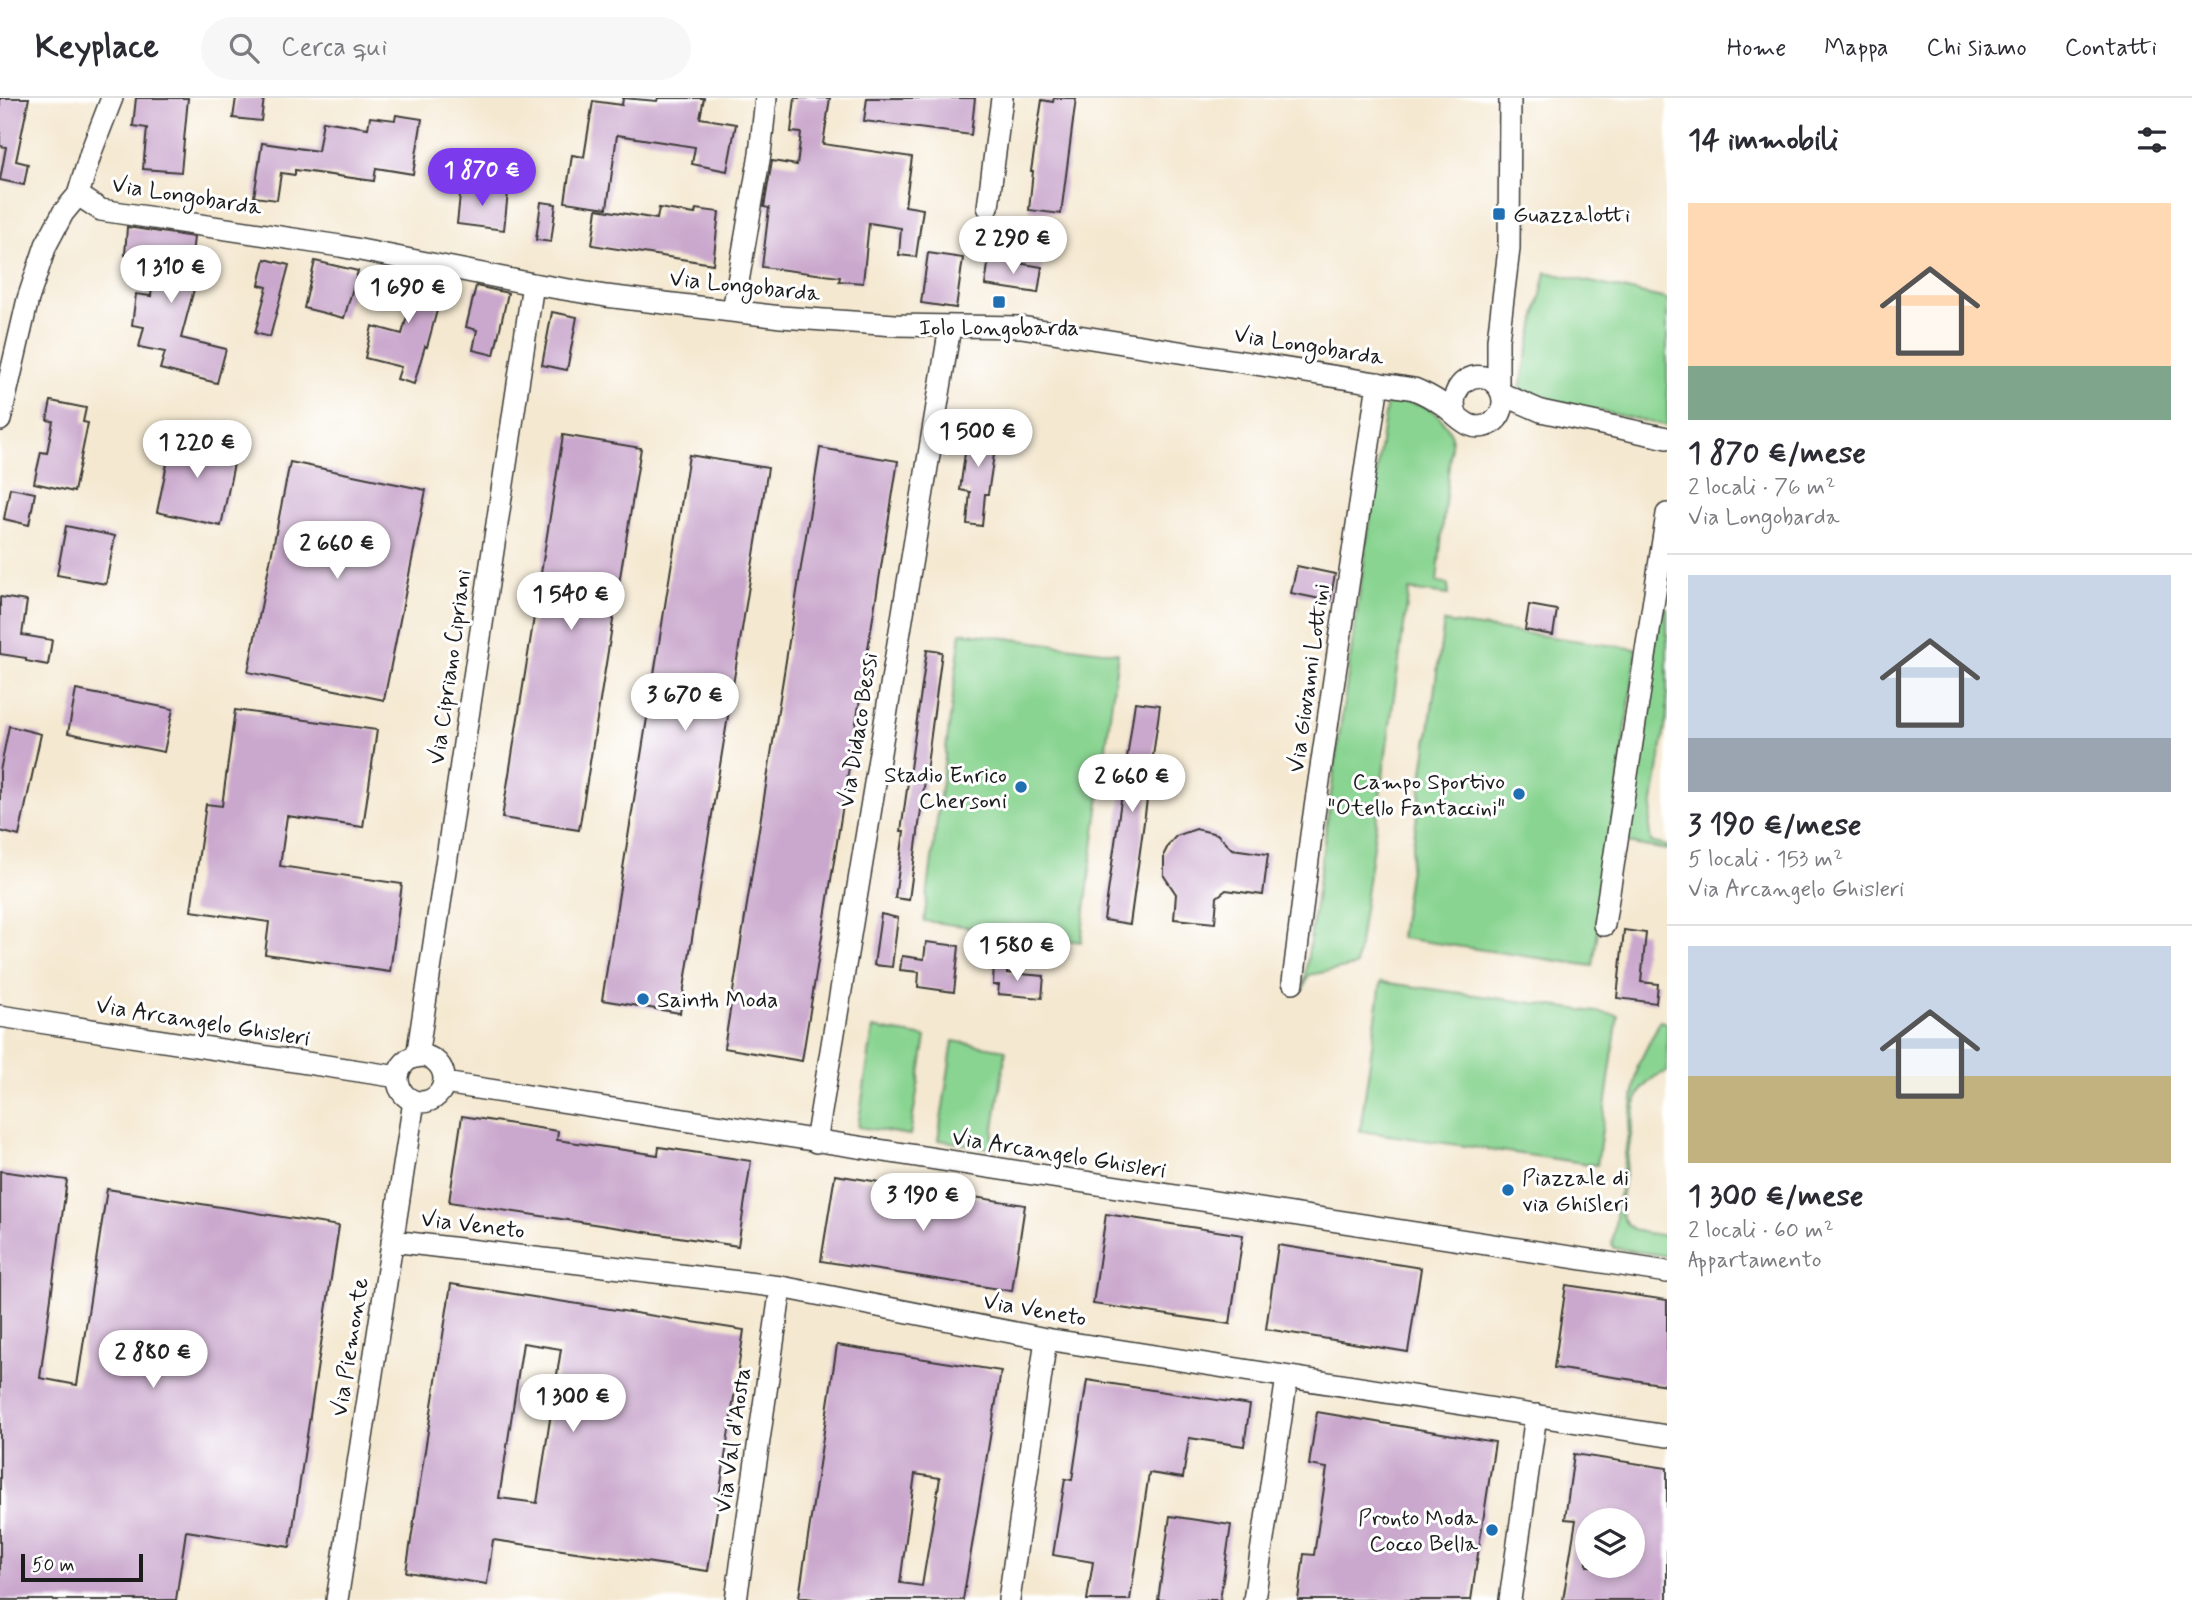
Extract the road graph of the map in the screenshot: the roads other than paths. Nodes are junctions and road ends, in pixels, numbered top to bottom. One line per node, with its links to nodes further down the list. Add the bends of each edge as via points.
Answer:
1 (112, 98): 5 (street)
2 (766, 98): 8 (street)
3 (1002, 98): 6 (street)
4 (1510, 98): 10 (street, via 1509,249)
5 (78, 195): 7 (street, Via Longobarda, via 101,210 340,246); 18 (street, via 46,245 28,299)
6 (988, 207)
7 (533, 284): 8 (street, Via Longobarda); 24 (street, Via Cipriano Cipriani)
8 (733, 311): 9 (street, Via Longobarda)
9 (950, 327): 12 (street, Via Longobarda, via 1021,327); 28 (street, Via Didaco Bessi)
10 (1498, 340): 11 (street); 14 (street)
11 (1465, 381): 13 (street, Via Longobarda); 14 (street, Via Longobarda, via 1485,378); 16 (street, via 1453,398)
12 (1378, 383): 13 (street, Via Longobarda); 22 (street, Via Giovanni Lottini)
13 (1414, 388): 16 (street, Via Longobarda)
14 (1500, 390): 15 (street, Via Longobarda); 17 (street)
15 (1541, 411): 17 (street); 19 (street)
16 (1456, 414): 17 (street, Via Longobarda, via 1477,427)
17 (1499, 416)
18 (0, 420)
19 (1667, 438)
20 (1667, 514): 21 (street)
21 (1604, 925)
22 (1293, 982)
23 (0, 1016): 25 (street, Via Arcangelo Ghisleri)
24 (418, 1057): 25 (street, via 404,1064); 26 (street, via 437,1063)
25 (398, 1077): 27 (street, via 402,1092)
26 (444, 1083): 27 (street, via 433,1099); 28 (street, Via Arcangelo Ghisleri)
27 (414, 1101): 29 (street, Via Piemonte)
28 (816, 1142): 30 (street, Via Arcangelo Ghisleri)
29 (392, 1241): 31 (street, Via Veneto); 36 (street, Via Piemonte)
30 (1667, 1272)
31 (781, 1287): 32 (street, Via Veneto); 37 (street, Via Val d'Aosta)
32 (1046, 1339): 33 (street, Via Veneto); 38 (street)
33 (1287, 1377): 34 (street, Via Veneto); 39 (street)
34 (1536, 1415): 35 (street, Via Veneto); 40 (street)
35 (1667, 1436)
36 (337, 1600)
37 (736, 1600)
38 (1009, 1600)
39 (1254, 1600)
40 (1510, 1600)

